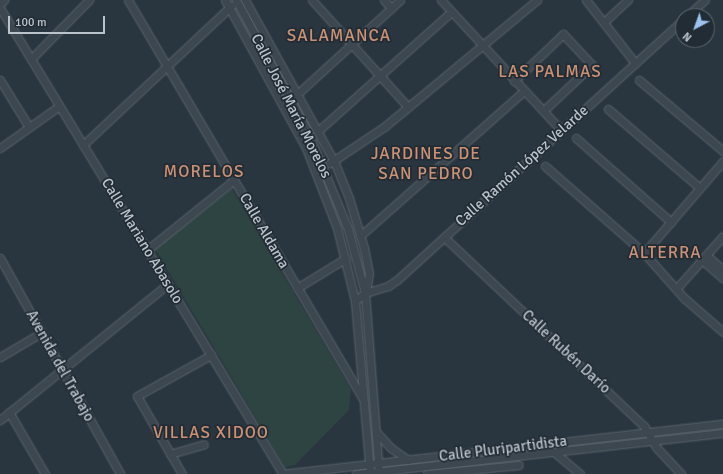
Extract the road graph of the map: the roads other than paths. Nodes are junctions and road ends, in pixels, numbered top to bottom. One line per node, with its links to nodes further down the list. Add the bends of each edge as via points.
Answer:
1 (4, 0): 15 (street)
2 (89, 0): 29 (street)
3 (128, 0): 31 (street, Calle Aldama)
4 (225, 0): 17 (street, Calle José María Morelos)
5 (237, 0): 17 (street); 24 (street, Calle José María Morelos)
6 (245, 0): 22 (street)
7 (312, 0): 25 (street)
8 (384, 0): 18 (street)
9 (400, 0): 18 (street)
10 (441, 0): 20 (street)
11 (537, 0): 26 (street)
12 (586, 0): 21 (street)
13 (628, 0): 21 (street)
14 (705, 0): 19 (street)
15 (0, 4)
16 (0, 8): 29 (street, Calle Mariano Abasolo)
17 (229, 8): 31 (street); 40 (street, Calle José María Morelos)
18 (391, 8): 25 (street)
19 (696, 8)
20 (451, 12): 26 (street); 32 (street)
21 (604, 22): 30 (street)
22 (260, 26): 24 (street); 27 (street)
23 (675, 27): 30 (street, Calle Ramón López Velarde)
24 (253, 31): 28 (street, Calle José María Morelos)
25 (351, 45): 32 (street); 37 (street)
26 (482, 46): 35 (street); 41 (street)
27 (276, 54): 28 (street); 37 (street)
28 (268, 59): 38 (street, Calle José María Morelos)
29 (31, 60): 39 (street, Calle Mariano Abasolo)
30 (636, 63): 46 (street, Calle Ramón López Velarde)
31 (168, 68): 48 (street); 56 (street, Calle Aldama)
32 (379, 76): 41 (street); 45 (street)
33 (0, 80): 44 (street)
34 (639, 80): 50 (street)
35 (514, 81): 36 (street); 43 (street, via 563,34 592,65)
36 (524, 91): 43 (street); 59 (street)
37 (298, 93): 38 (street); 45 (street)
38 (291, 100): 40 (street); 53 (street, Calle José María Morelos)
39 (59, 106): 44 (street); 48 (street, Calle Mariano Abasolo)
40 (284, 106): 55 (street, Calle José María Morelos)
41 (408, 108): 51 (street, via 366,140)
42 (608, 109): 57 (street)
43 (543, 111): 46 (street)
44 (29, 127): 49 (street)
45 (319, 130): 51 (street)
46 (561, 130): 61 (street, Calle Ramón López Velarde)
47 (576, 138): 58 (street)
48 (83, 145): 62 (street, Calle Mariano Abasolo)
49 (0, 148)
50 (723, 151)
51 (334, 160): 53 (street); 59 (street)
52 (723, 161): 57 (street)
53 (324, 166): 55 (street); 72 (street, Calle José María Morelos, via 348,228)
54 (545, 166): 63 (street)
55 (315, 170): 66 (street, Calle José María Morelos)
56 (234, 180): 62 (street); 70 (street, Calle Aldama)
57 (700, 188): 58 (street)
58 (671, 222): 63 (street)
59 (360, 236): 72 (street, via 369,273)
60 (723, 236): 64 (street)
61 (444, 237): 72 (street, Calle Ramón López Velarde, via 392,284); 83 (street, Calle Rubén Darío)
62 (147, 250): 69 (street, Calle Mariano Abasolo)
63 (644, 253): 71 (street)
64 (704, 257): 67 (street); 68 (street); 71 (street)
65 (0, 258): 75 (street, Avenida del Trabajo)
66 (346, 258): 70 (street); 73 (street, Calle José María Morelos)
67 (723, 270)
68 (723, 278)
69 (168, 284): 76 (street, Calle Mariano Abasolo); 78 (street)
70 (297, 288): 79 (street, Calle Aldama)
71 (676, 290): 74 (street)
72 (365, 293): 73 (street, Calle Ramón López Velarde); 84 (street, Calle José María Morelos)
73 (354, 301): 79 (street, Calle José María Morelos)
74 (723, 332)
75 (41, 333): 77 (street); 78 (street, Avenida del Trabajo)
76 (211, 355): 89 (street, via 137,396); 97 (street, Calle Mariano Abasolo)
77 (0, 357)
78 (62, 370): 80 (street); 95 (street, Avenida del Trabajo)
79 (364, 400): 93 (street, Calle José María Morelos)
80 (9, 412): 81 (street); 94 (street)
81 (0, 420)
82 (723, 424): 83 (street, Calle Pluripartidista)
83 (648, 432): 86 (street, Calle Rubén Darío); 90 (street, Calle Pluripartidista)
84 (376, 433): 90 (street); 92 (street, Calle José María Morelos)
85 (723, 433): 86 (street, Calle Pluripartidista)
86 (652, 441): 88 (street, Calle Pluripartidista); 101 (street, Calle Rubén Darío)
87 (204, 444): 89 (street)
88 (554, 452): 92 (street, Calle Pluripartidista); 100 (street, Calle Pluripartidista)
89 (170, 454): 96 (street)
90 (408, 460): 92 (street, Calle Pluripartidista)
91 (519, 465): 99 (street)
92 (379, 469): 93 (street, Calle Pluripartidista)
93 (370, 470): 97 (street, Calle Pluripartidista); 98 (street, Calle Pluripartidista)
94 (45, 474)
95 (120, 474)
96 (182, 474)
97 (283, 474)
98 (356, 474)
99 (427, 474)
100 (580, 474)
101 (681, 474)

